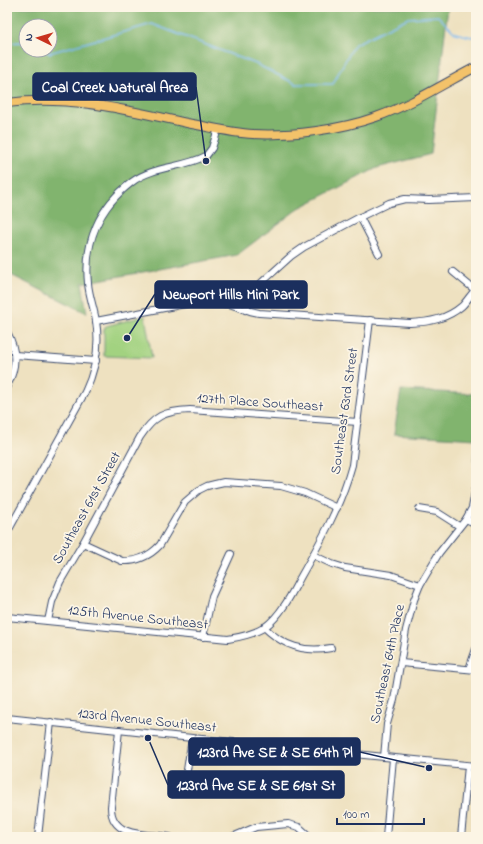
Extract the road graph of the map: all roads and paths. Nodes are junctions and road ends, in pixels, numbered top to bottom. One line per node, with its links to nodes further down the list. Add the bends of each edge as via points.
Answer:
1 (476, 67): 3 (main road, via 396,109 352,123 313,131 267,134)
2 (7, 103): 3 (main road, via 84,103)
3 (218, 129): 10 (street, via 212,148 206,156 142,176 125,188 101,215 93,233 88,260 88,282)
4 (476, 198): 5 (street, via 404,199)
5 (360, 217): 6 (street); 9 (street, via 291,256 260,284)
6 (379, 254)
7 (453, 272): 8 (street)
8 (476, 289): 11 (street, via 456,311 441,319 421,323)
9 (245, 310): 10 (street, via 229,304 201,300); 11 (street)
10 (96, 320): 14 (street)
11 (370, 320): 17 (street, Southeast 63rd Street)
12 (7, 332): 13 (street)
13 (15, 355): 14 (street); 15 (street)
14 (96, 361): 24 (street, via 85,392)
15 (7, 386)
16 (160, 415): 17 (street, 127th Place Southeast, via 190,410); 25 (street, Southeast 61st Street, via 140,437)
17 (358, 422): 19 (street, Southeast 63rd Street, via 352,465)
18 (476, 487): 21 (street, via 472,508)
19 (337, 508): 25 (street, via 305,493 281,486 224,482 199,490 185,502 156,550 140,558 122,561); 27 (street, Southeast 63rd Street)
20 (418, 509): 23 (street, via 437,512)
21 (466, 519): 22 (street); 23 (street, Southeast 64th Place)
22 (476, 524)
23 (459, 526): 28 (street, Southeast 64th Place)
24 (7, 534)
25 (83, 543): 30 (street, Southeast 61st Street, via 55,592)
26 (231, 554): 32 (street, via 212,596)
27 (313, 555): 28 (street, via 345,568 391,575); 31 (street, Southeast 63rd Street, via 287,602)
28 (420, 585): 35 (street, Southeast 64th Place, via 409,617)
29 (7, 617): 30 (street, 125th Avenue Southeast)
30 (48, 621): 32 (street, 125th Avenue Southeast)
31 (264, 627): 32 (street, 125th Avenue Southeast, via 254,633 228,639); 33 (street, via 277,639 299,648 312,651)
32 (203, 637)
33 (331, 648)
34 (476, 649): 36 (street)
35 (401, 663): 36 (street); 41 (street, Southeast 64th Place, via 387,724)
36 (473, 670)
37 (7, 718): 38 (street, 123rd Avenue Southeast)
38 (51, 722): 39 (street, 123rd Avenue Southeast); 47 (street)
39 (119, 730): 40 (street, 123rd Avenue Southeast); 48 (street, via 111,807 114,823 127,832)
40 (192, 738): 41 (street, 123rd Avenue Southeast); 45 (street)
41 (384, 757): 42 (street, 123rd Avenue Southeast)
42 (393, 758): 43 (street, 123rd Avenue Southeast); 50 (street)
43 (468, 766): 44 (street, 123rd Avenue Southeast); 51 (street)
44 (476, 766)
45 (187, 770)
46 (308, 835): 49 (street, via 299,827 288,824 256,827)
47 (38, 837)
48 (170, 837)
49 (232, 837)
50 (386, 837)
51 (461, 837)

